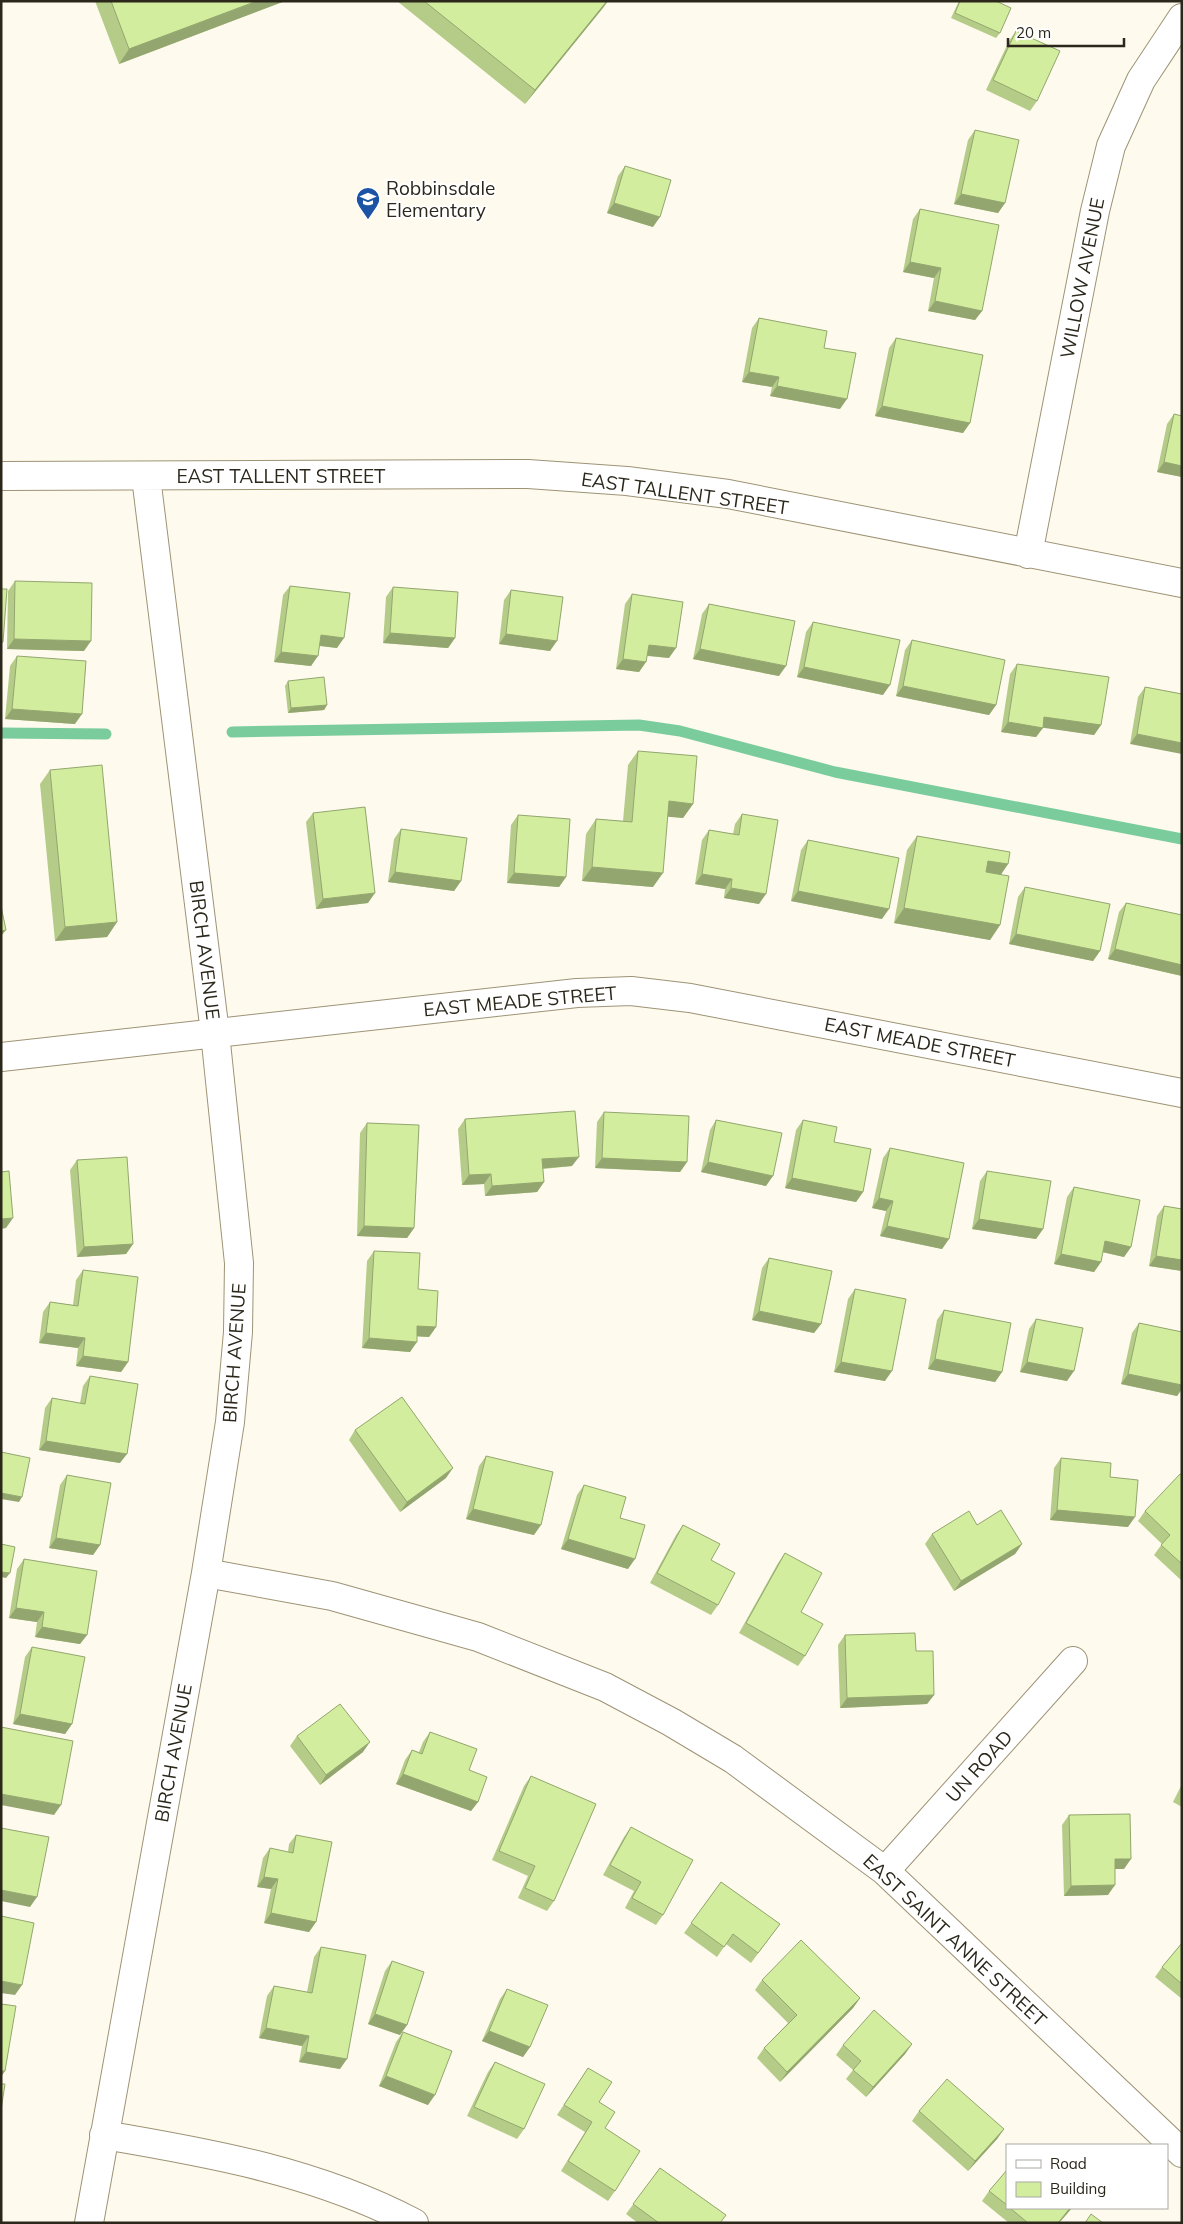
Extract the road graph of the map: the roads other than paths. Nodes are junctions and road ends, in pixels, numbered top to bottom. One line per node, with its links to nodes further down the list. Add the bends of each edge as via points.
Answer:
1 (1182, 18): 4 (street, WILLOW AVENUE, via 1141,80 1112,146 1095,211)
2 (1, 476): 3 (street, EAST TALLENT STREET)
3 (146, 477): 4 (street, EAST TALLENT STREET, via 528,474 627,481 728,494); 6 (street, BIRCH AVENUE)
4 (1028, 554): 5 (street, EAST TALLENT STREET)
5 (1182, 583)
6 (215, 1033): 7 (street, EAST MEADE STREET); 8 (street, EAST MEADE STREET, via 577,992 630,991 690,998); 9 (street, BIRCH AVENUE, via 239,1263 238,1332 230,1422)
7 (1, 1057)
8 (1182, 1093)
9 (206, 1573): 11 (street, EAST SAINT ANNE STREET, via 332,1596 478,1637 605,1687 733,1759); 12 (street, BIRCH AVENUE)
10 (1073, 1661): 11 (street, UN ROAD)
11 (885, 1871): 13 (street, EAST SAINT ANNE STREET)
12 (104, 2135): 14 (street, BIRCH AVENUE); 15 (street, via 194,2150 297,2175 382,2206)
13 (1182, 2153)
14 (89, 2223)
15 (414, 2223)

